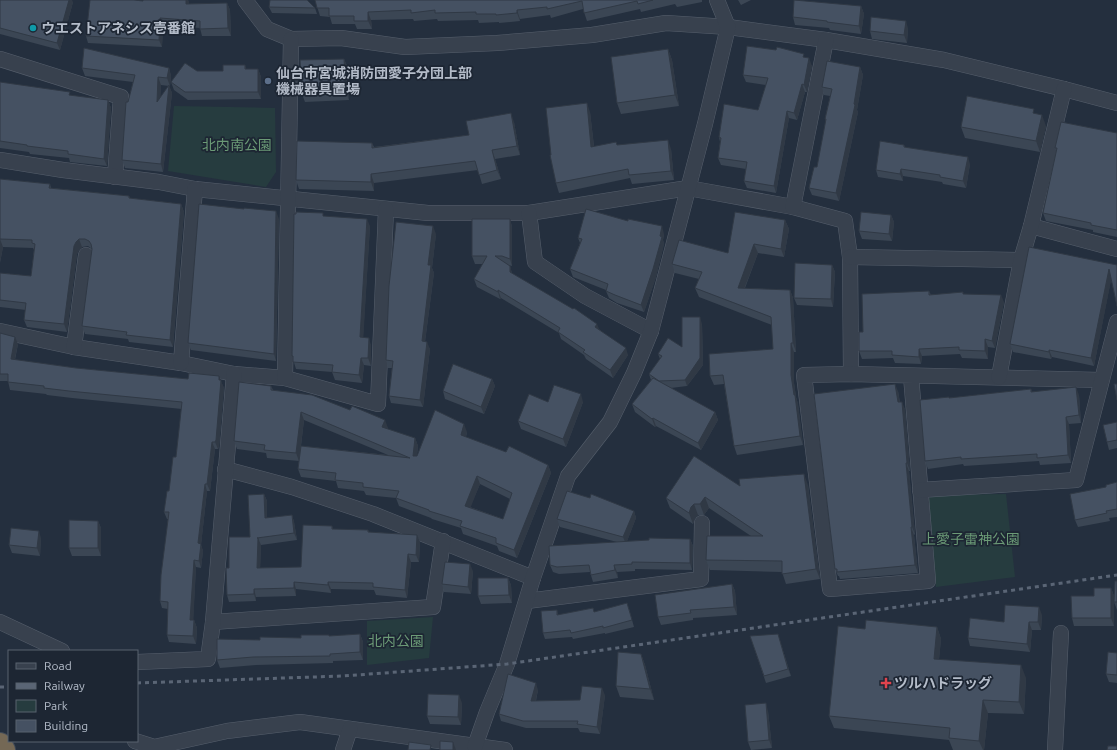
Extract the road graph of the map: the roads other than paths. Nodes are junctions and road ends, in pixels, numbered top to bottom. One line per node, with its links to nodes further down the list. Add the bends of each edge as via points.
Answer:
1 (245, 0): 4 (street, via 267,29)
2 (717, 0): 3 (street)
3 (728, 28): 4 (street, via 666,23 592,35 405,47 341,38); 5 (street); 11 (street)
4 (291, 39): 13 (street)
5 (826, 40): 7 (street, via 944,60); 14 (street)
6 (0, 60): 10 (street, via 121,97)
7 (1064, 88): 8 (street); 17 (street)
8 (1117, 103)
9 (0, 160): 10 (street)
10 (115, 177): 12 (street)
11 (688, 188): 14 (street); 16 (street); 24 (street)
12 (196, 189): 13 (street); 26 (street)
13 (289, 198): 15 (street); 31 (street)
14 (793, 207): 20 (street, via 846,221)
15 (386, 209): 16 (street, via 428,213); 31 (street, via 378,404)
16 (529, 212): 24 (street, via 535,262 585,296)
17 (1031, 226): 18 (street); 21 (street)
18 (1117, 249)
19 (86, 255): 25 (street)
20 (850, 257): 21 (street); 28 (street)
21 (1021, 260): 30 (street)
22 (1117, 322): 32 (street)
23 (0, 331): 25 (street)
24 (651, 331): 37 (street, via 610,422 568,476)
25 (74, 347): 26 (street)
26 (180, 363): 27 (street)
27 (234, 374): 31 (street); 33 (street)
28 (851, 374): 29 (street); 34 (street, via 804,375 830,589 928,581)
29 (911, 376): 30 (street); 34 (street)
30 (999, 377): 32 (street)
31 (285, 378)
32 (1101, 380): 34 (street, via 1076,480)
33 (225, 469): 36 (street, via 292,487); 40 (street)
34 (920, 490)
35 (702, 523): 38 (street, via 701,579)
36 (443, 541): 37 (street); 40 (street, via 433,607)
37 (533, 578): 38 (street)
38 (527, 601): 47 (street, via 507,664)
39 (0, 622): 42 (street)
40 (213, 622): 43 (street, via 208,659)
41 (1061, 633): 51 (street)
42 (60, 650)
43 (138, 662)
44 (350, 729): 45 (street, via 300,722 227,731 154,747); 47 (street); 49 (street)
45 (138, 742)
46 (0, 744): 48 (highway)
47 (476, 746): 50 (street)
48 (4, 750)
49 (343, 750)
50 (505, 750)
51 (1055, 750)

